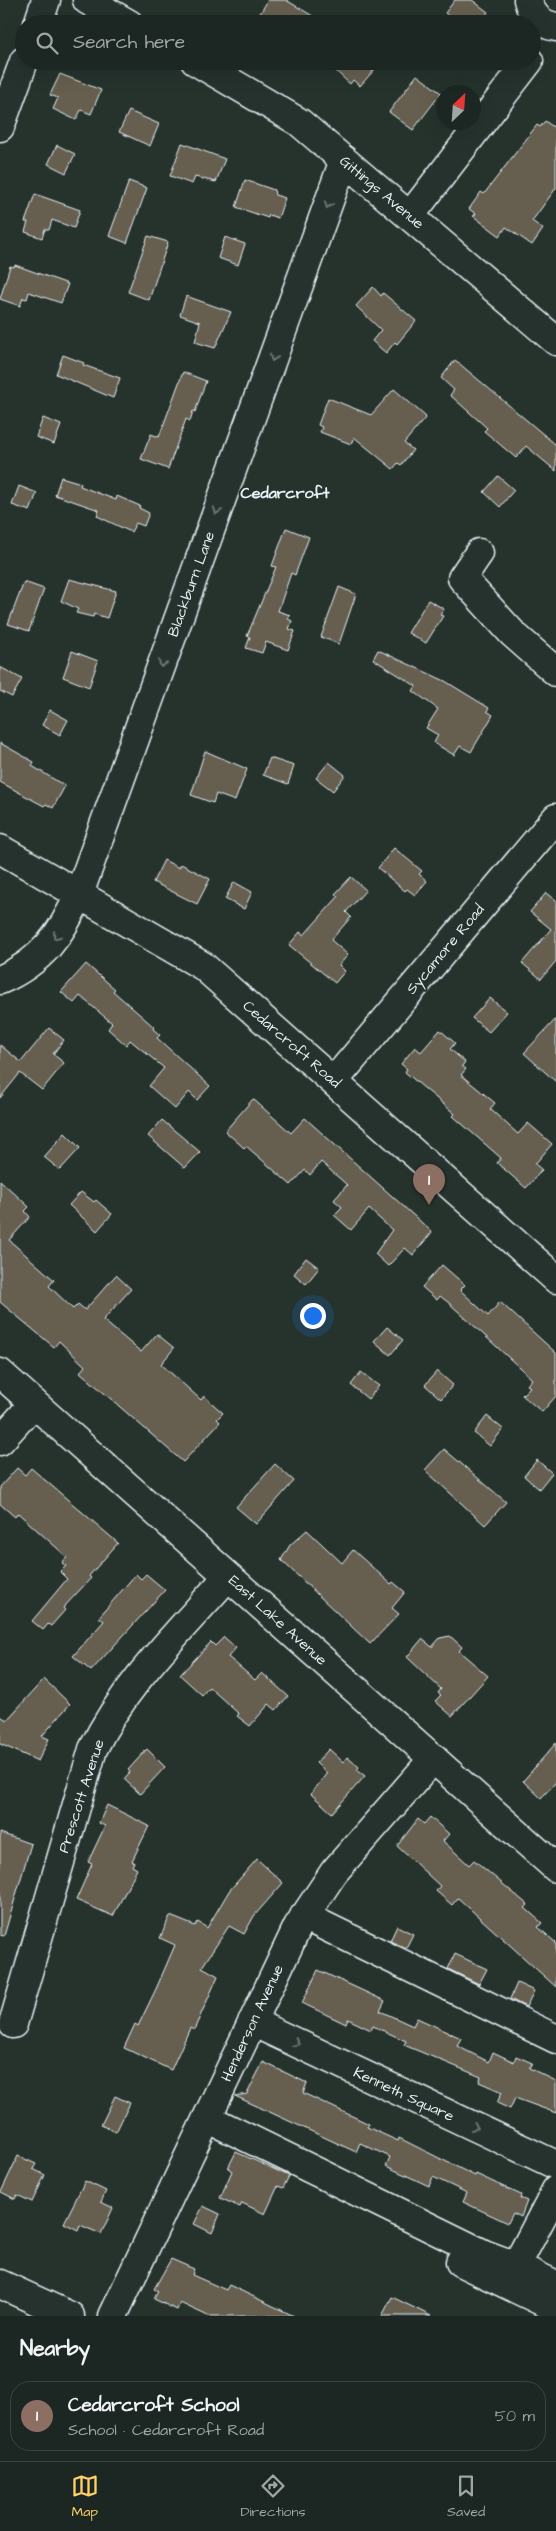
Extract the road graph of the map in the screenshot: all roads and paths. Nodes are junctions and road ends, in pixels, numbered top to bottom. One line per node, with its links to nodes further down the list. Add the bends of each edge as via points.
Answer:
1 (46, 0): 4 (street)
2 (87, 0): 5 (street)
3 (528, 0): 6 (street)
4 (41, 15)
5 (113, 15)
6 (535, 15)
7 (551, 26): 8 (street)
8 (541, 41)
9 (21, 70): 12 (street)
10 (210, 70): 13 (street, Gittings Avenue, via 298,122)
11 (522, 70): 14 (street)
12 (0, 127)
13 (344, 160): 14 (street, Gittings Avenue); 20 (street, Blackburn Lane, one-way to 20)
14 (410, 216): 15 (street, Gittings Avenue)
15 (556, 341)
16 (479, 553): 17 (street, via 462,578 513,634)
17 (556, 672)
18 (556, 818): 22 (street, Sycamore Road)
19 (0, 849): 20 (street, Cedarcroft Road)
20 (80, 894): 21 (street, Blackburn Lane, one-way to 21, via 61,930 46,949 28,966); 22 (street, Cedarcroft Road, via 203,966)
21 (0, 980)
22 (334, 1081): 23 (street, Cedarcroft Road)
23 (556, 1279)
24 (0, 1373): 25 (street, East Lake Avenue)
25 (34, 1403): 26 (street); 27 (street, East Lake Avenue)
26 (0, 1441)
27 (228, 1576): 28 (street, East Lake Avenue); 32 (street, Prescott Avenue, via 138,1679 104,1727 94,1749)
28 (434, 1758): 29 (street, East Lake Avenue); 30 (street, Henderson Avenue, via 334,1872)
29 (556, 1868)
30 (304, 1916): 31 (street, Henderson Avenue); 33 (street)
31 (252, 2022): 34 (street, Henderson Avenue); 35 (street, Kenneth Square, one-way to 35)
32 (13, 2024)
33 (556, 2039)
34 (207, 2118): 38 (street, via 484,2254); 43 (street, Henderson Avenue)
35 (556, 2165)
36 (556, 2190): 38 (street)
37 (443, 2254): 41 (street)
38 (516, 2266): 40 (street)
39 (0, 2284): 42 (street)
40 (556, 2285)
41 (556, 2308)
42 (70, 2316)
43 (113, 2316)

